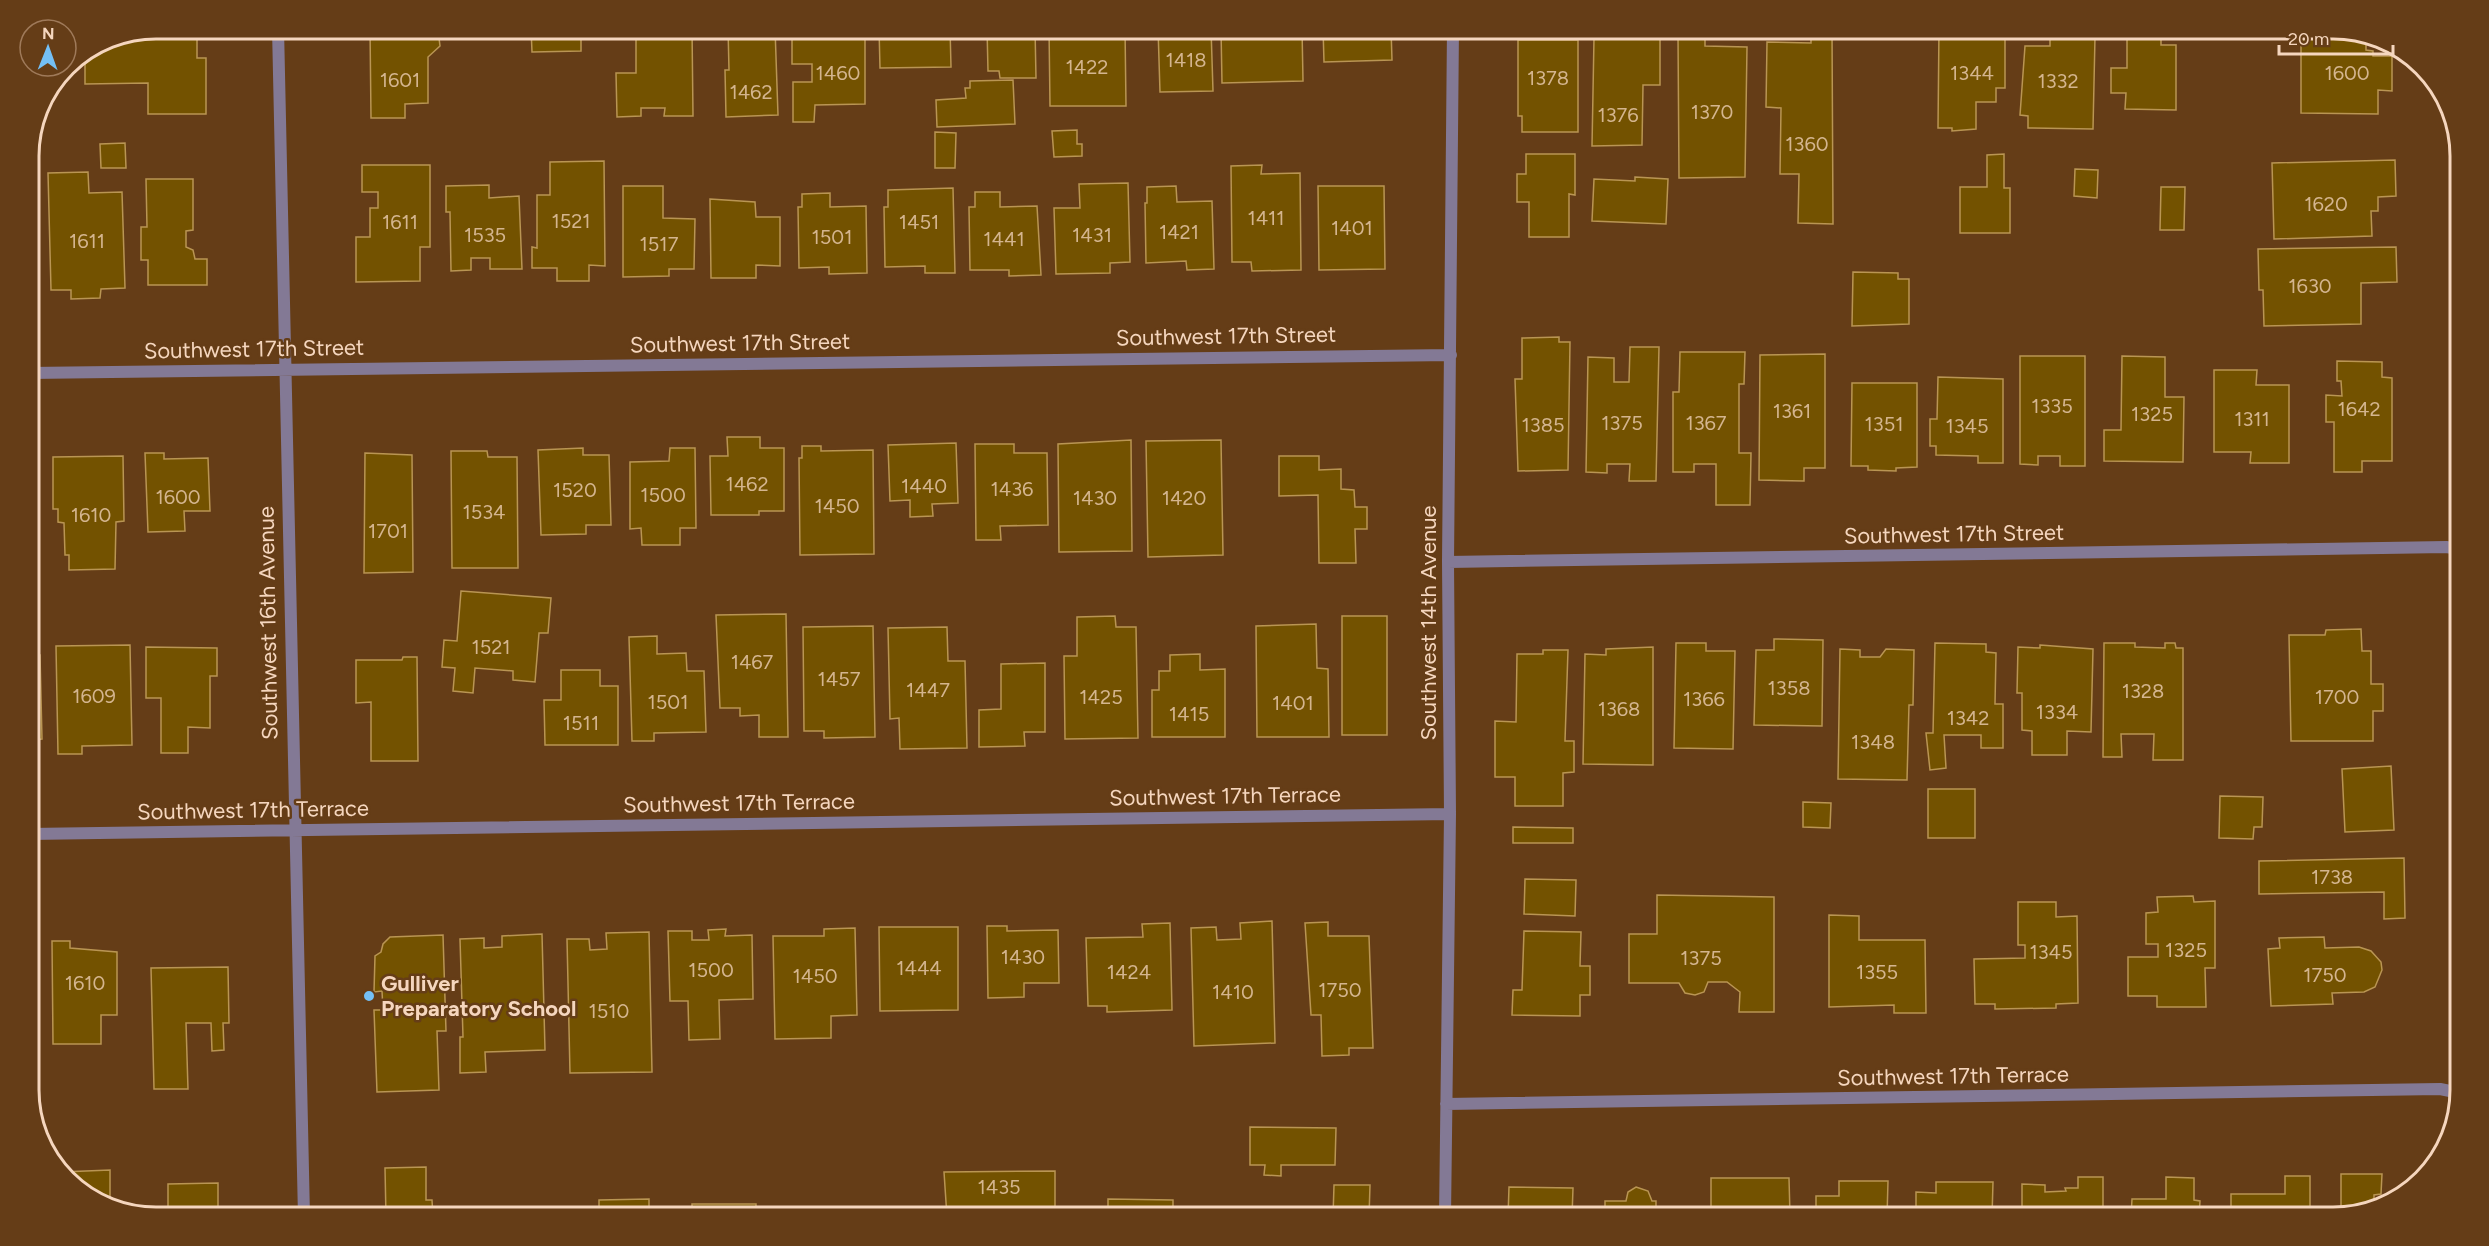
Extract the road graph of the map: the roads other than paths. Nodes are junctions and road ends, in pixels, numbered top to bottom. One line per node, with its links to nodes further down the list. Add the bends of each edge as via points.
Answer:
1 (278, 39): 4 (street, Southwest 16th Avenue)
2 (1453, 39): 3 (street, Southwest 14th Avenue)
3 (1451, 356): 4 (street, Southwest 17th Street); 7 (street, Southwest 14th Avenue)
4 (284, 370): 5 (street, Southwest 17th Street); 9 (street, Southwest 16th Avenue)
5 (39, 374)
6 (2450, 548): 7 (street, Southwest 17th Street)
7 (1448, 562): 8 (street, Southwest 14th Avenue)
8 (1450, 814): 9 (street, Southwest 17th Terrace); 12 (street, Southwest 14th Avenue)
9 (294, 831): 10 (street, Southwest 17th Terrace); 13 (street, Southwest 16th Avenue)
10 (39, 834)
11 (2450, 1091): 12 (street, Southwest 17th Terrace)
12 (1446, 1104): 14 (street, Southwest 14th Avenue)
13 (304, 1207)
14 (1445, 1207)

